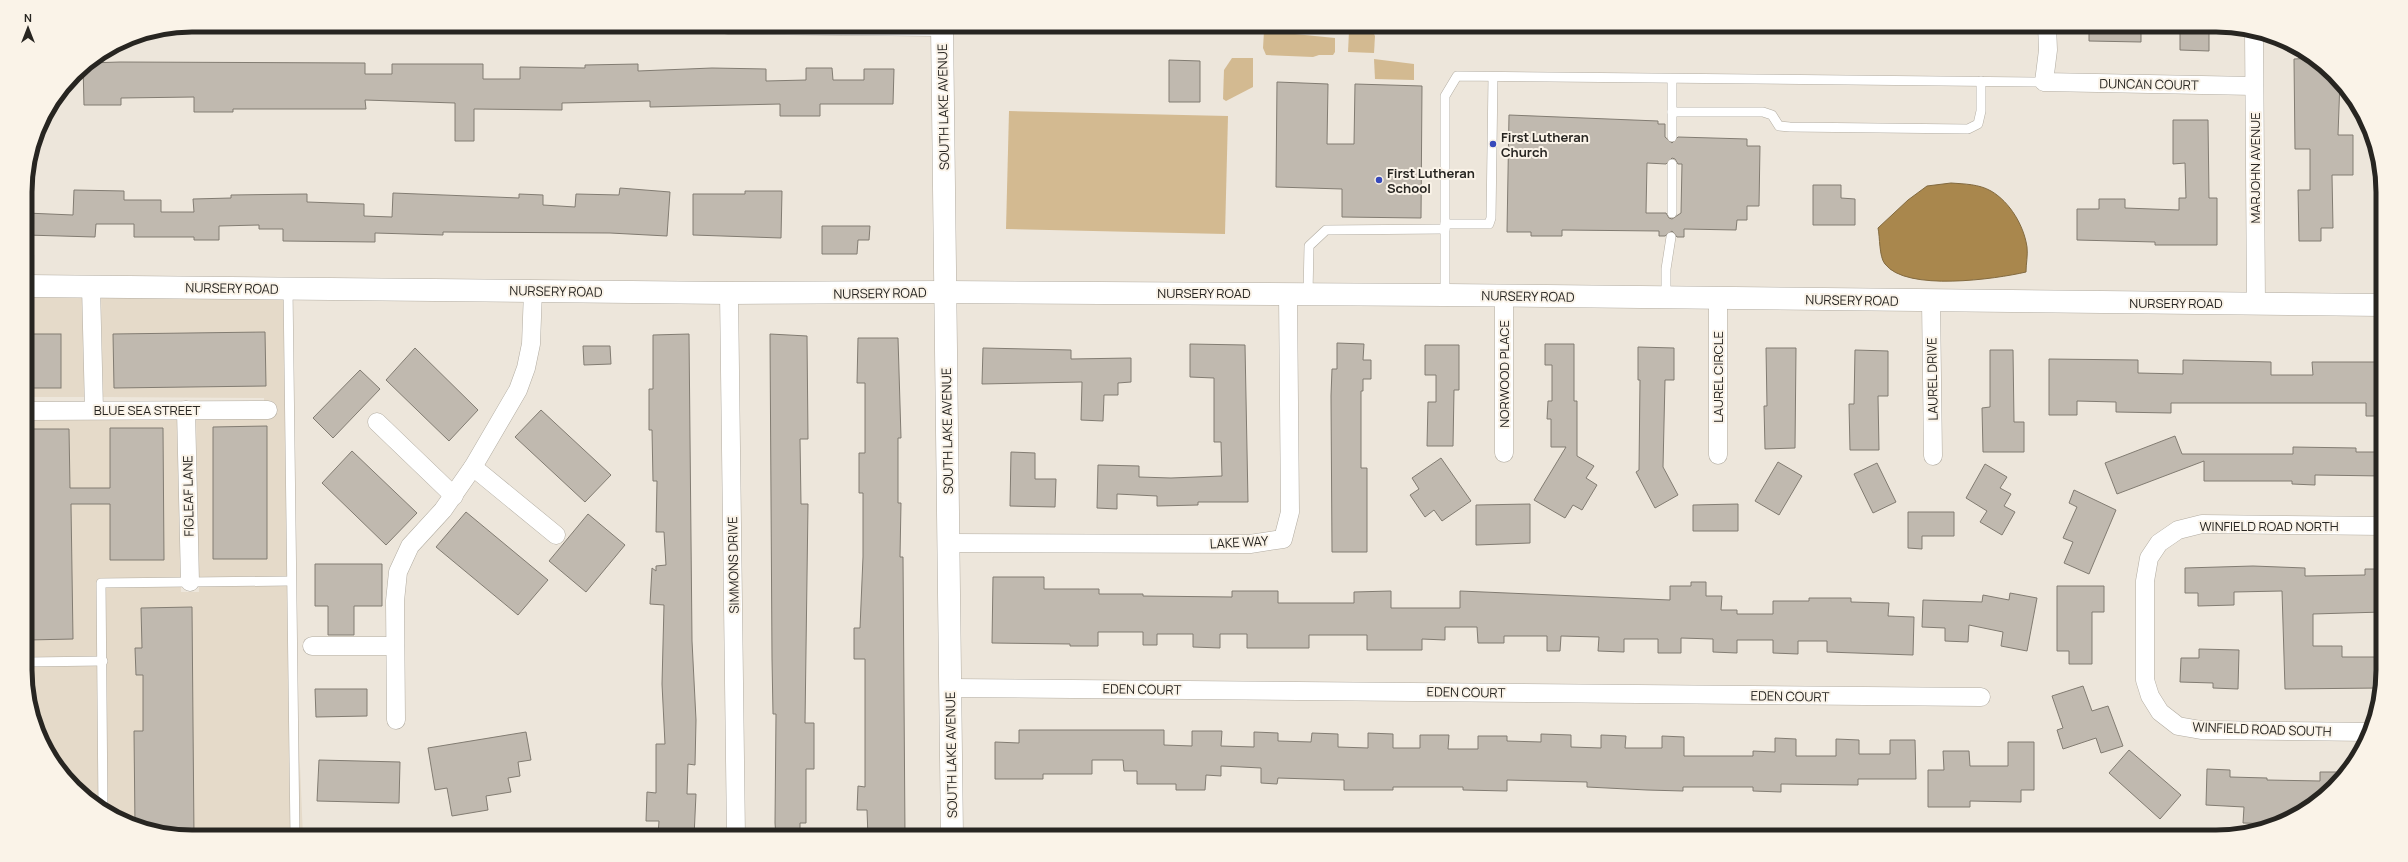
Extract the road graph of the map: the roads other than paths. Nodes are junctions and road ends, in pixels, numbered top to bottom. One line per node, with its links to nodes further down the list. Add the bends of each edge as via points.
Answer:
1 (942, 32): 19 (street, SOUTH LAKE AVENUE)
2 (2048, 32): 7 (street)
3 (2254, 36): 8 (street, MARJOHN AVENUE)
4 (1493, 77): 5 (lane); 13 (lane, via 1457,76 1445,96); 13 (lane, via 1491,218 1489,224)
5 (1672, 78): 6 (lane); 9 (lane)
6 (1981, 82): 7 (lane); 9 (lane, via 1981,111 1978,124 1968,129 1790,127 1780,126 1772,115 1763,112)
7 (2044, 82): 8 (street, DUNCAN COURT)
8 (2254, 86): 27 (street, MARJOHN AVENUE)
9 (1672, 112): 10 (lane)
10 (1672, 137)
11 (1672, 164): 12 (lane)
12 (1672, 213)
13 (1445, 226): 21 (lane, via 1326,230 1310,246); 22 (lane)
14 (1671, 237): 24 (lane, via 1666,269)
15 (32, 286): 16 (street, NURSERY ROAD)
16 (91, 286): 17 (street, NURSERY ROAD); 29 (street)
17 (288, 288): 18 (street, NURSERY ROAD); 42 (lane)
18 (533, 291): 20 (street, NURSERY ROAD); 37 (street, via 531,344 526,368 518,390)
19 (945, 292): 20 (street, NURSERY ROAD); 21 (street, NURSERY ROAD); 41 (street, SOUTH LAKE AVENUE)
20 (729, 293): 55 (street, SIMMONS DRIVE)
21 (1298, 294): 22 (street, NURSERY ROAD); 41 (street, LAKE WAY, via 1290,512 1283,539 1250,544)
22 (1445, 295): 23 (street, NURSERY ROAD)
23 (1504, 295): 24 (street, NURSERY ROAD); 34 (street, NORWOOD PLACE)
24 (1666, 297): 25 (street, NURSERY ROAD)
25 (1718, 298): 26 (street, NURSERY ROAD); 35 (street, LAUREL CIRCLE)
26 (1931, 301): 27 (street, NURSERY ROAD); 36 (street, LAUREL DRIVE)
27 (2256, 304): 28 (street, NURSERY ROAD)
28 (2376, 305)
29 (94, 410): 30 (street, BLUE SEA STREET); 32 (street, BLUE SEA STREET)
30 (186, 410): 31 (street, BLUE SEA STREET); 43 (street, FIGLEAF LANE)
31 (268, 410)
32 (32, 411)
33 (377, 422): 38 (street)
34 (1504, 453)
35 (1718, 455)
36 (1933, 456)
37 (473, 467): 38 (street); 40 (street)
38 (454, 496): 45 (street, via 410,546 398,572)
39 (2376, 526): 50 (street, WINFIELD ROAD NORTH, via 2202,524 2178,530 2159,543 2149,558 2145,596 2146,680 2150,696)
40 (556, 535)
41 (948, 543): 48 (street, SOUTH LAKE AVENUE)
42 (290, 581): 43 (lane); 54 (lane)
43 (190, 582): 46 (lane, via 101,583)
44 (312, 646): 45 (street)
45 (395, 646): 51 (street)
46 (103, 661): 47 (lane); 53 (lane)
47 (32, 662)
48 (950, 688): 49 (street, EDEN COURT); 56 (street, SOUTH LAKE AVENUE)
49 (1981, 697)
50 (2160, 712): 52 (street, WINFIELD ROAD SOUTH, via 2178,726 2201,730)
51 (396, 720)
52 (2364, 732)
53 (103, 803)
54 (294, 830)
55 (736, 830)
56 (952, 830)

